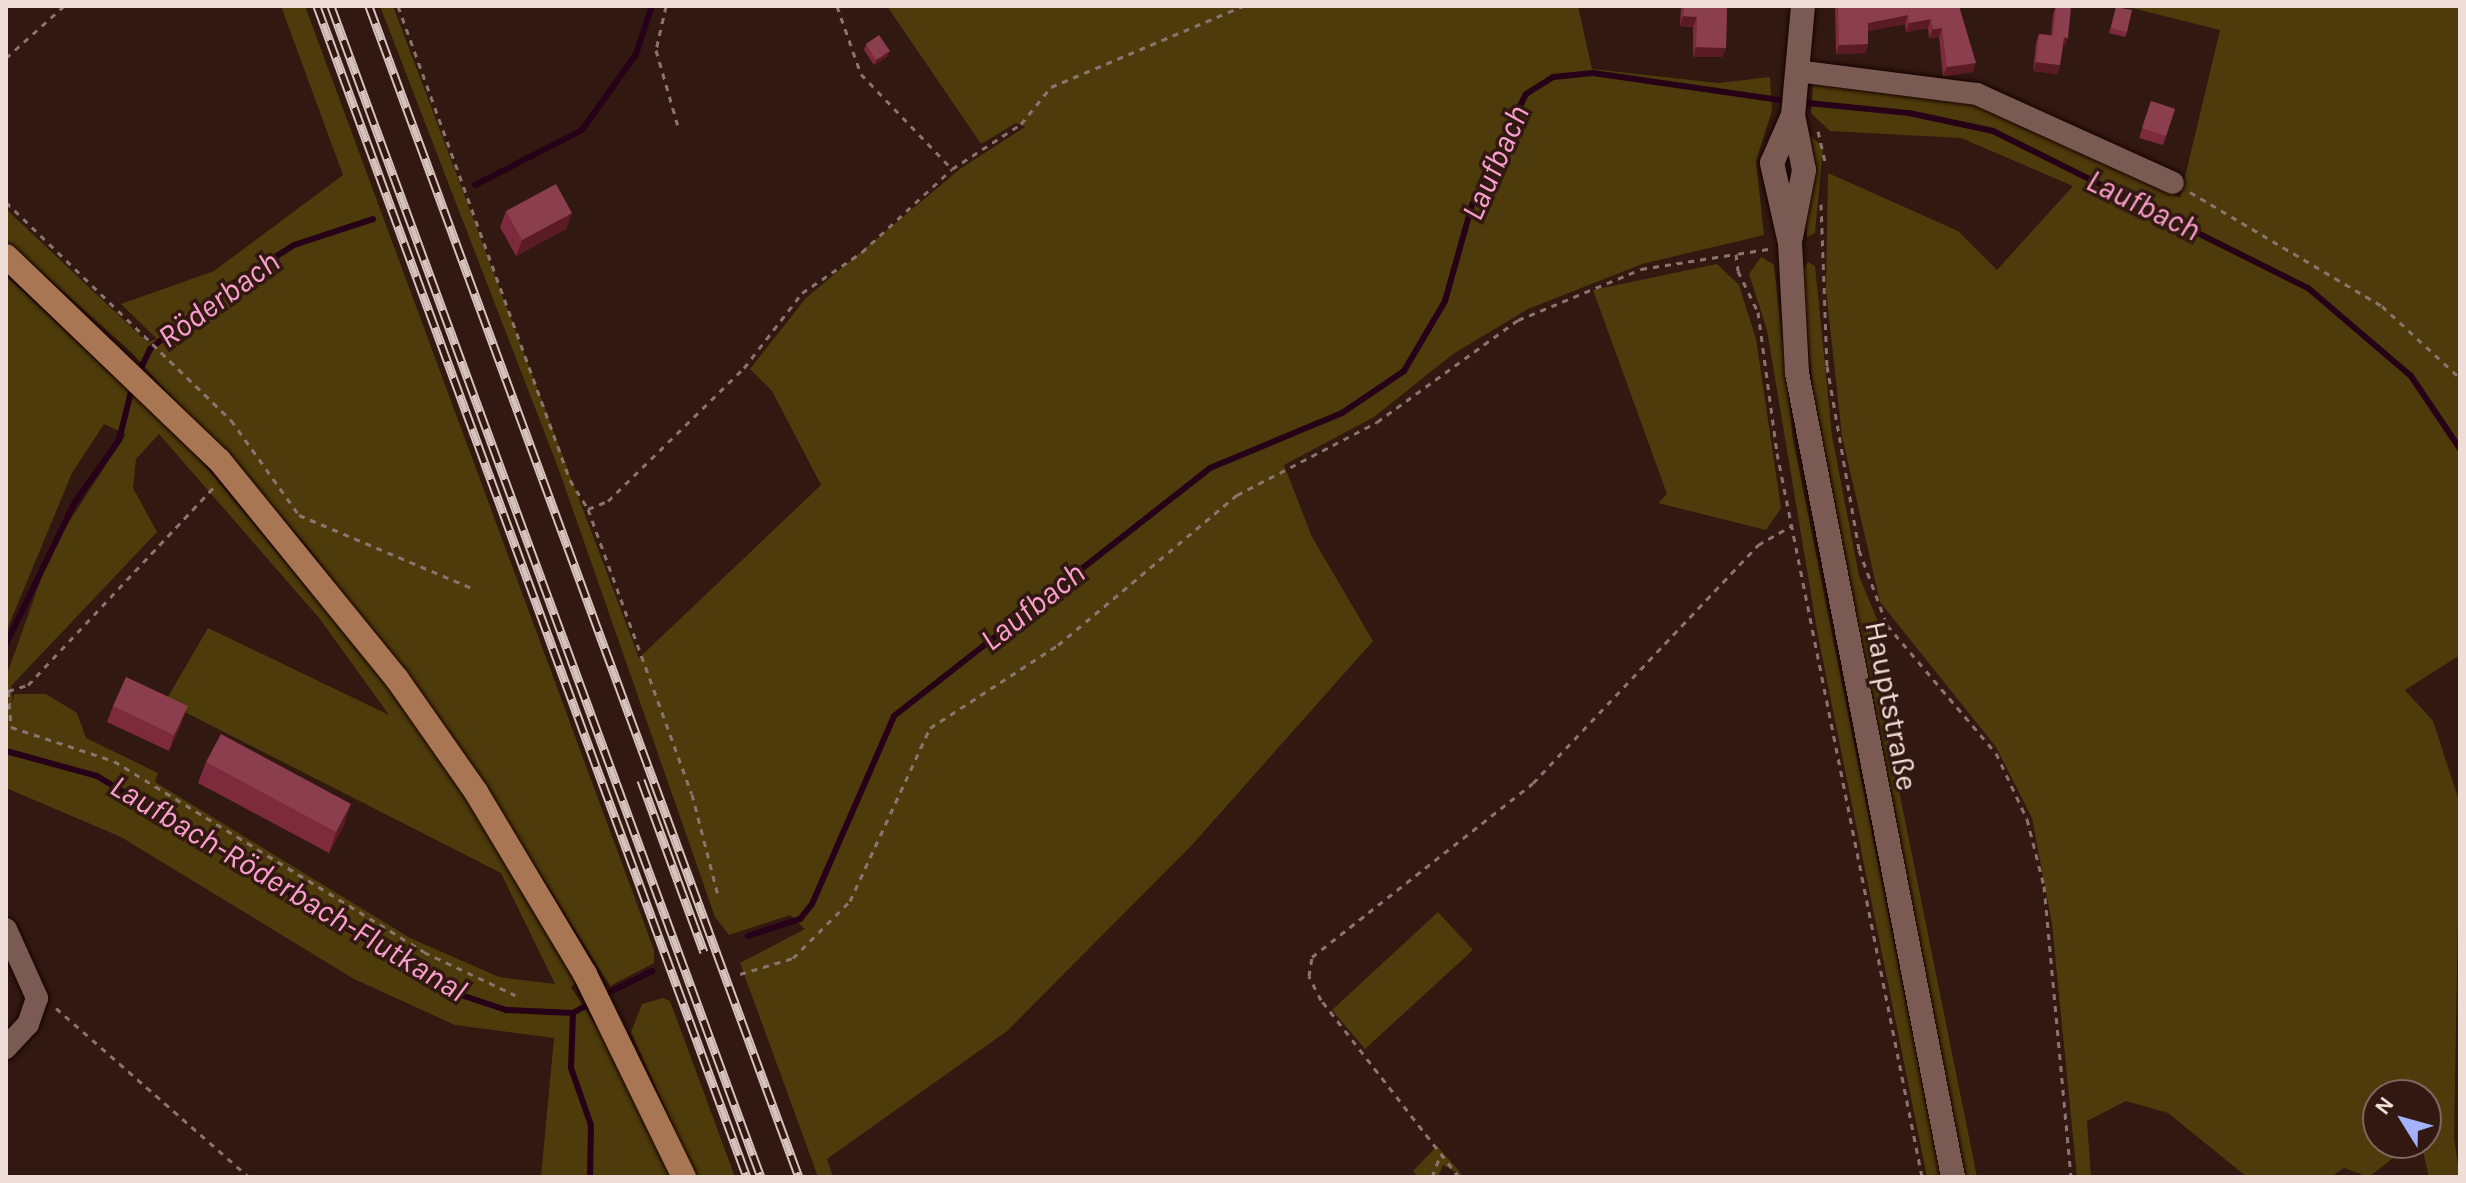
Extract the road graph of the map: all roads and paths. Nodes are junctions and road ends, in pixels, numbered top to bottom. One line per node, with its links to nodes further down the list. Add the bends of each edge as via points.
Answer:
1 (64, 6): 7 (path)
2 (398, 6): 20 (path, via 570,480)
3 (666, 6): 9 (path, via 656,50)
4 (837, 6): 11 (path, via 861,74)
5 (1243, 6): 11 (path, via 1074,74 1051,87 1021,124)
6 (1803, 6): 8 (street, Hauptstraße)
7 (6, 58)
8 (1795, 97): 10 (path, via 1822,135); 12 (street, via 1977,94); 15 (street, Hauptstraße, via 1772,163)
9 (678, 126)
10 (1824, 168)
11 (952, 169): 20 (path, via 862,252 802,293 744,368 608,501)
12 (2173, 183): 18 (path, via 2372,299)
13 (1822, 191): 37 (path, via 1827,366 1859,550 1887,625 1996,753 2027,819 2044,886)
14 (6, 202): 22 (path, via 163,349 267,464 299,515)
15 (1780, 246): 16 (path); 36 (street, Hauptstraße, via 1815,489)
16 (1736, 254): 21 (path, via 1758,312); 26 (path, via 1641,269 1518,320 1452,361 1377,422 1237,495 1058,645 930,728 850,901 793,958)
17 (6, 256): 32 (main road, via 150,388 301,555 397,679 476,792 585,974)
18 (2460, 378)
19 (214, 487): 23 (path, via 28,685)
20 (588, 509): 24 (path, via 692,794)
21 (1792, 525): 30 (path, via 1758,545 1533,783 1312,957 1309,976 1321,1000); 35 (path)
22 (472, 588)
23 (7, 690): 27 (path, via 11,727 114,761 424,952)
24 (719, 899)
25 (6, 929): 28 (street)
26 (740, 974)
27 (515, 995)
28 (37, 998): 29 (street, via 28,1024); 31 (path)
29 (6, 1048)
30 (1440, 1156): 33 (path); 34 (path)
31 (249, 1177)
32 (684, 1177)
33 (1432, 1177)
34 (1459, 1177)
35 (1922, 1177)
36 (1953, 1177)
37 (2071, 1177)

